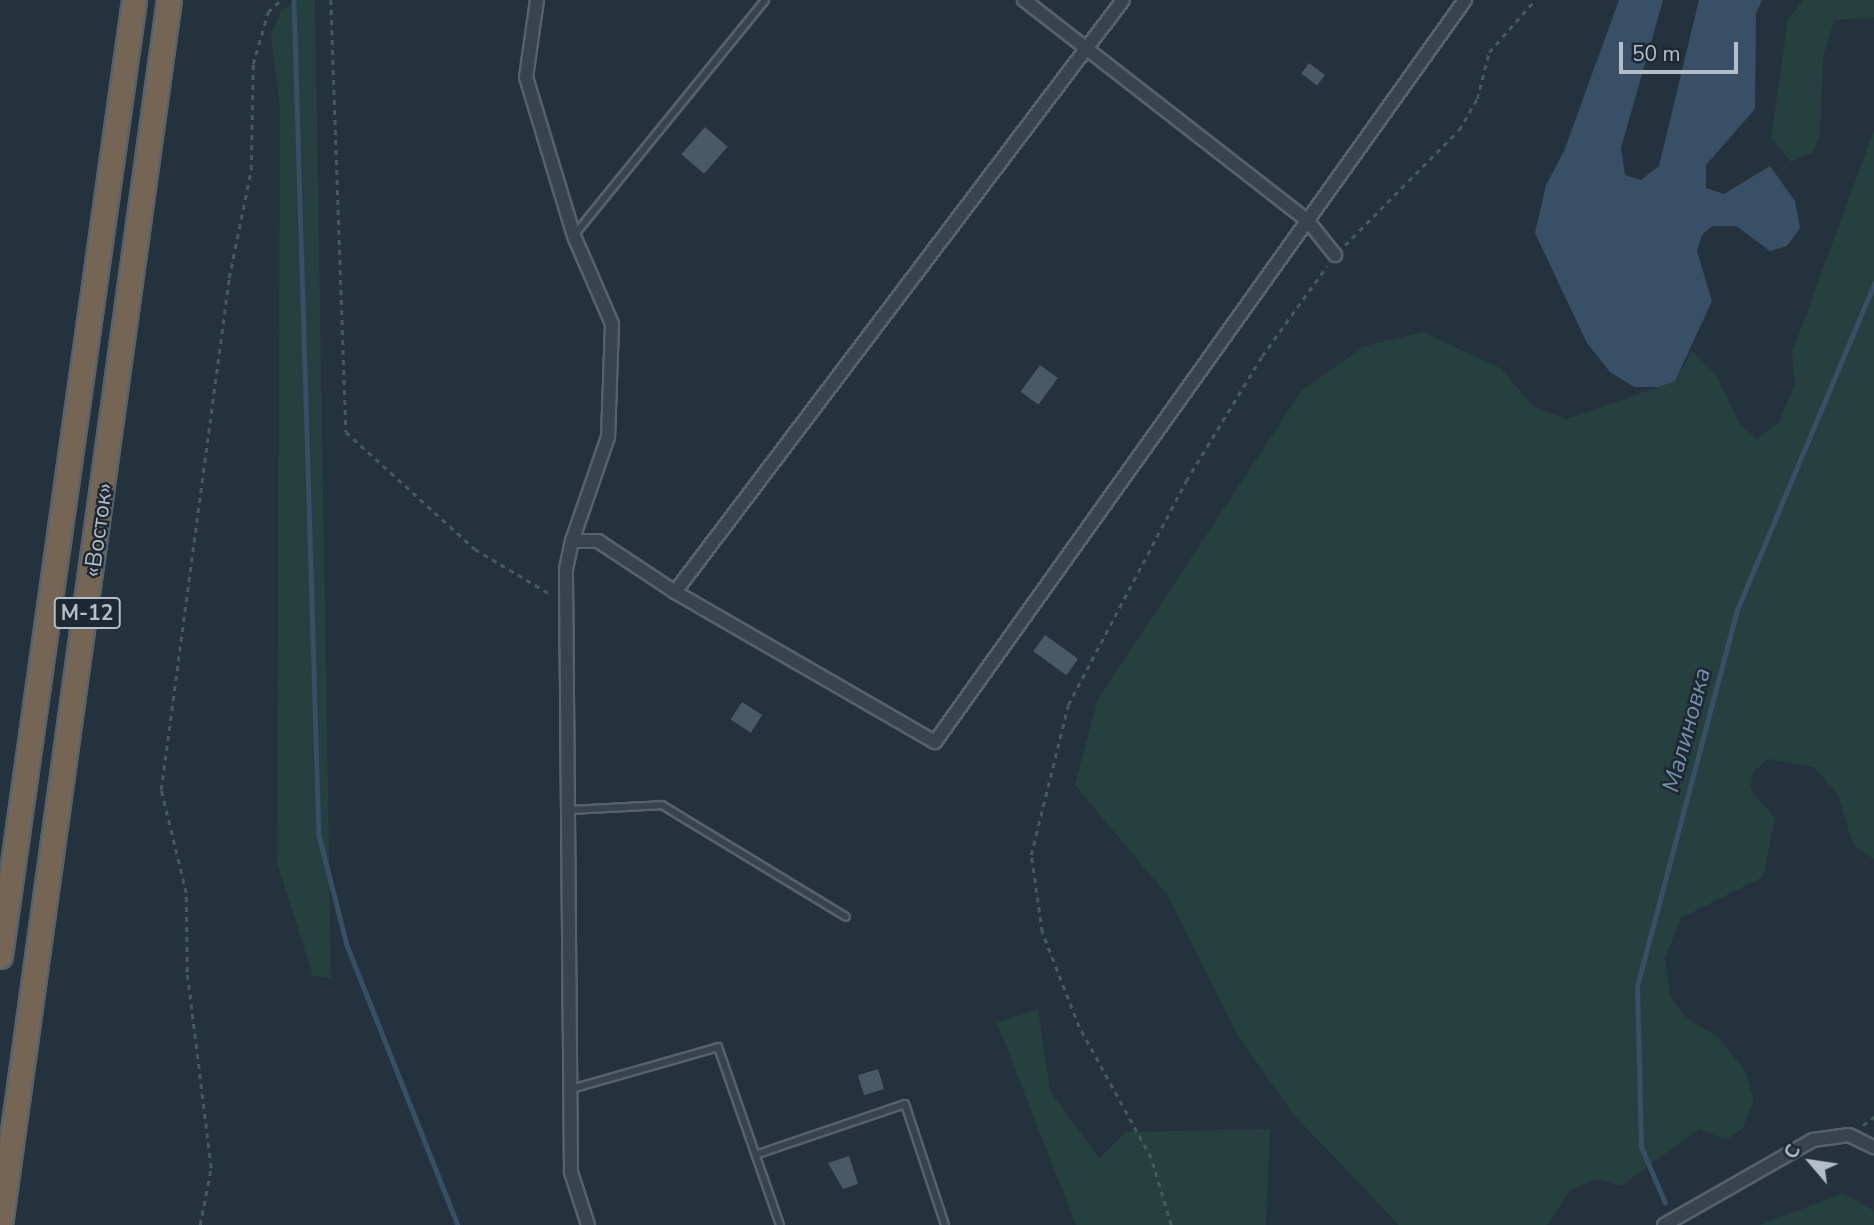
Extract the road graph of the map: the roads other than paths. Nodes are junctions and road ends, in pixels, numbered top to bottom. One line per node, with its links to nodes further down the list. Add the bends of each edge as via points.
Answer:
1 (134, 0): 16 (highway, «Восток» / М-12)
2 (169, 0): 20 (highway, «Восток» / М-12)
3 (537, 0): 10 (street, via 526,77)
4 (765, 0): 10 (lane)
5 (1024, 0): 8 (street)
6 (1123, 0): 8 (street)
7 (1465, 0): 9 (street)
8 (1088, 50): 9 (street); 13 (street)
9 (1307, 220): 11 (street); 13 (street, via 934,742)
10 (574, 236): 12 (street, via 612,324 608,437)
11 (1335, 255)
12 (572, 541): 13 (street, via 598,541); 14 (street, via 566,604)
13 (675, 592)
14 (568, 810): 15 (lane, via 662,805); 17 (street)
15 (846, 917)
16 (0, 956)
17 (571, 1089): 19 (lane, via 718,1047); 21 (street, via 571,1172)
18 (1874, 1147): 24 (street, via 1849,1135 1813,1140)
19 (758, 1154): 22 (lane); 23 (lane, via 905,1104)
20 (0, 1225)
21 (588, 1225)
22 (780, 1225)
23 (945, 1225)
24 (1664, 1225)

